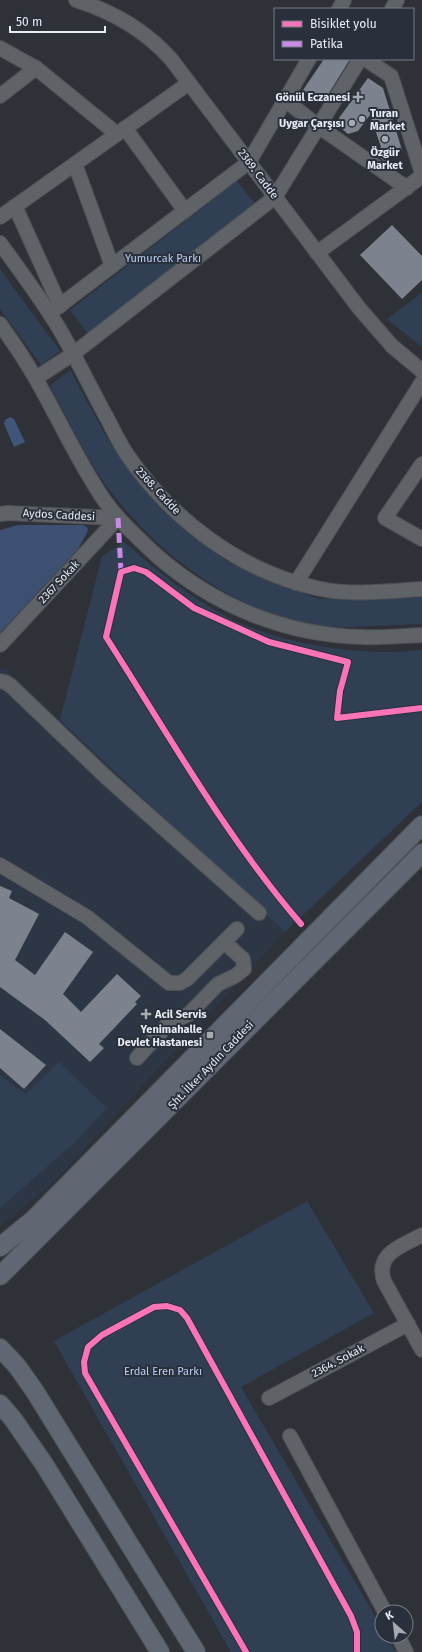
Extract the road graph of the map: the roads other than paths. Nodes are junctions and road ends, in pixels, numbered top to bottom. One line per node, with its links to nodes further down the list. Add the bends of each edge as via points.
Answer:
1 (76, 0): 7 (street, 2369. Cadde, via 110,14 146,34 171,59)
2 (0, 48): 6 (street)
3 (308, 60): 9 (street)
4 (359, 60): 10 (street)
5 (367, 60): 14 (street, via 391,76)
6 (36, 68): 8 (street); 11 (street)
7 (189, 83): 11 (street); 12 (street, 2369. Cadde)
8 (0, 96)
9 (284, 100): 10 (street); 12 (street)
10 (318, 126): 16 (street); 17 (street)
11 (121, 131): 13 (street); 19 (street)
12 (249, 162): 17 (street, 2369. Cadde); 19 (street)
13 (75, 164): 18 (street); 23 (street)
14 (422, 173)
15 (422, 176): 16 (street)
16 (407, 188): 22 (street)
17 (275, 197): 22 (street, 2369. Cadde); 26 (street)
18 (16, 206): 20 (street); 24 (street)
19 (185, 211): 23 (street)
20 (0, 217)
21 (0, 243): 24 (street, 2368. Cadde)
22 (317, 253): 27 (street, 2369. Cadde, via 376,330)
23 (112, 266): 24 (street)
24 (55, 310): 26 (street, 2368. Cadde)
25 (0, 324): 28 (street)
26 (73, 354): 28 (street); 34 (street, 2368. Cadde, via 125,452 165,500 216,544 251,564)
27 (422, 371)
28 (36, 378): 32 (street, via 86,471)
29 (422, 382): 34 (street)
30 (422, 464): 33 (street, via 385,518)
31 (0, 514): 32 (street, Aydos Caddesi)
32 (118, 518): 36 (street, via 136,537 183,576 225,603 249,614 281,625 334,635 362,638); 37 (street, 2367 Sokak)
33 (422, 539)
34 (296, 583): 35 (street, 2368. Cadde, via 340,592)
35 (422, 589)
36 (422, 635)
37 (0, 645)
38 (0, 681): 42 (street, via 11,686 108,778)
39 (422, 825): 46 (main road, Şht. İlker Aydın Caddesi)
40 (422, 853): 47 (main road, Şht. İlker Aydın Caddesi)
41 (0, 865): 44 (street, via 87,917 170,983 180,983 187,979)
42 (259, 913)
43 (237, 929): 44 (street)
44 (224, 942): 45 (street, via 243,959 244,969 218,984 189,1014 168,1024)
45 (136, 1058)
46 (168, 1083): 47 (main road); 49 (main road, Şht. İlker Aydın Caddesi, via 33,1220)
47 (181, 1096): 50 (main road, Şht. İlker Aydın Caddesi)
48 (422, 1235): 51 (street, via 396,1249 382,1262 381,1272 384,1280)
49 (0, 1247)
50 (0, 1276)
51 (408, 1324): 53 (street); 54 (street, 2364. Sokak)
52 (0, 1348): 59 (main road, via 34,1390)
53 (422, 1350)
54 (269, 1398)
55 (0, 1404): 58 (main road, via 48,1470)
56 (290, 1436): 57 (street)
57 (381, 1604)
58 (160, 1652)
59 (196, 1652)

